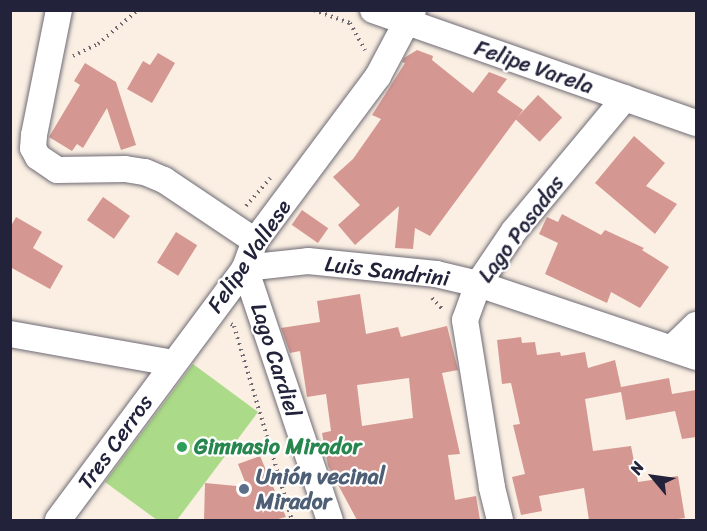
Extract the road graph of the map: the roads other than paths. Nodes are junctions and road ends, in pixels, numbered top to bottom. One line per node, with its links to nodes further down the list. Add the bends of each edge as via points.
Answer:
1 (58, 10): 6 (street, via 34,135 33,148 38,157 57,170 146,172)
2 (373, 10): 3 (street, Felipe Varela)
3 (410, 16): 4 (street, Felipe Varela); 6 (street, Felipe Vallese, via 378,76)
4 (625, 98): 5 (street, Felipe Varela); 8 (street, Lago Posadas, via 514,231)
5 (696, 123)
6 (255, 241): 7 (street, Felipe Vallese)
7 (245, 268): 8 (street, Luis Sandrini, via 308,261 436,274); 13 (street, Felipe Vallese); 15 (street, Lago Cardiel)
8 (478, 284): 11 (street, Luis Sandrini); 16 (street, Lago Posadas, via 465,320)
9 (696, 325): 11 (street)
10 (10, 334): 13 (street)
11 (672, 348): 12 (street, Luis Sandrini)
12 (696, 357)
13 (172, 363): 14 (street, Tres Cerros)
14 (58, 520)
15 (330, 520)
16 (500, 520)

